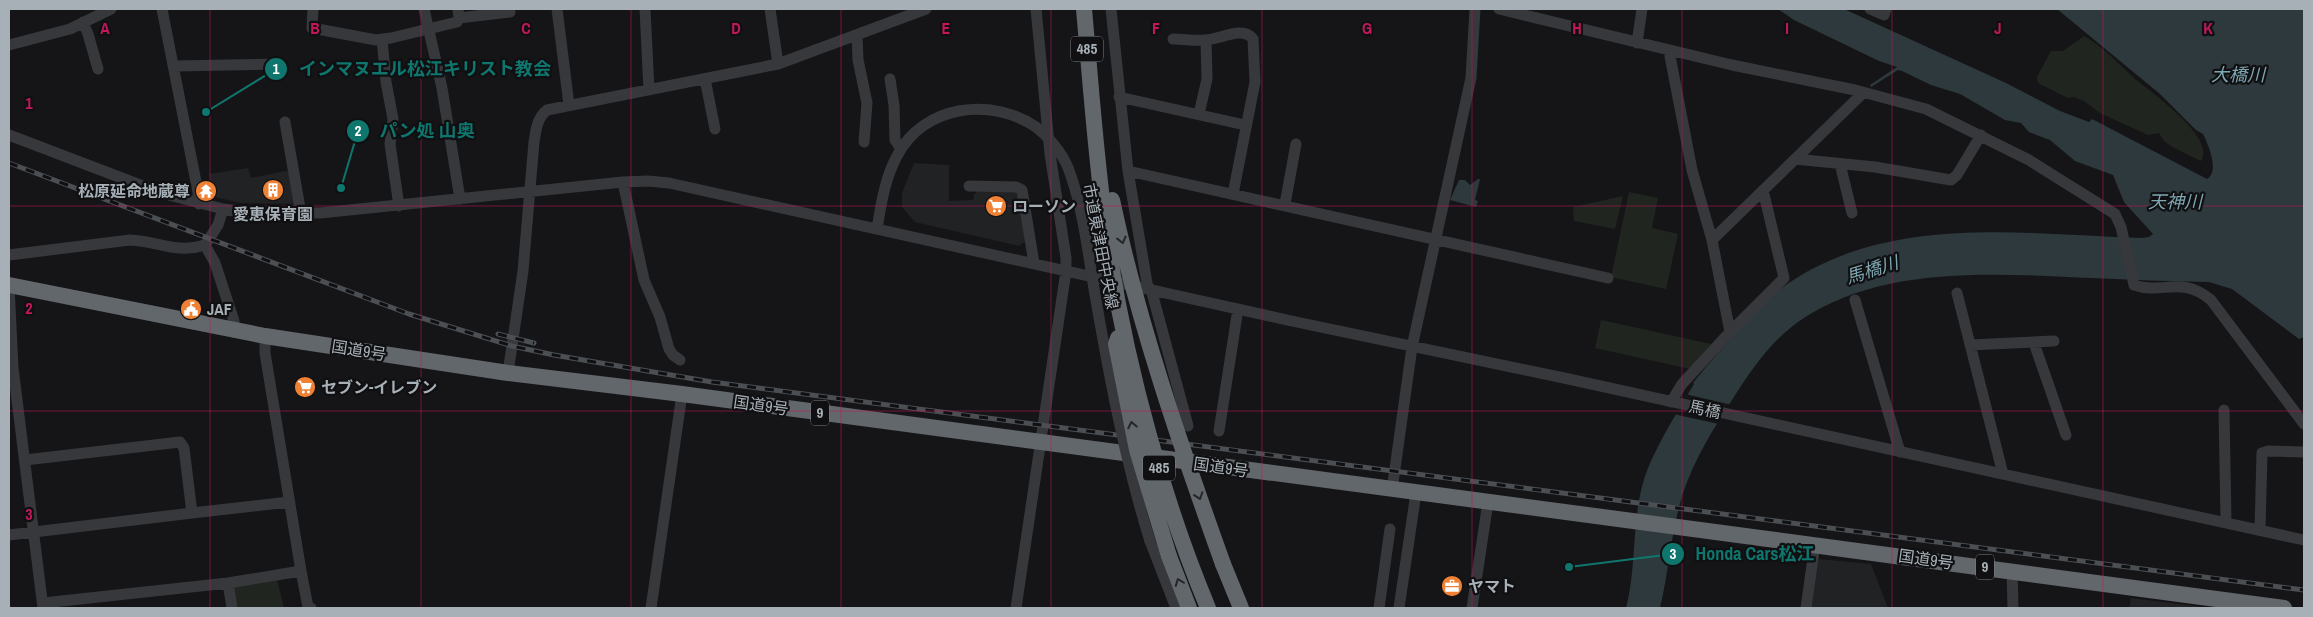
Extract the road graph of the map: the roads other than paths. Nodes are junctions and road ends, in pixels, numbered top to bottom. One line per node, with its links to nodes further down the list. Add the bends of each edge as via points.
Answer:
1 (110, 9): 21 (street)
2 (162, 9): 32 (street)
3 (313, 9): 24 (street, via 312,28)
4 (424, 9): 22 (street)
5 (558, 9): 40 (street)
6 (645, 9): 36 (street)
7 (770, 9): 31 (street)
8 (891, 9): 20 (street)
9 (926, 9): 20 (street)
10 (1036, 9): 71 (street, via 1050,154)
11 (1084, 9): 37 (highway, 485)
12 (1111, 9): 39 (street)
13 (1476, 9): 66 (street, via 1471,78)
14 (1499, 9): 27 (street)
15 (1642, 9): 27 (street)
16 (1870, 9): 17 (street, via 1884,15)
17 (1886, 9)
18 (510, 12): 19 (street)
19 (458, 14): 22 (street, via 457,22)
20 (895, 20): 23 (street)
21 (83, 22): 28 (street, via 70,29); 33 (street)
22 (429, 28): 24 (street); 58 (street)
23 (857, 35): 31 (street); 47 (street, via 867,103)
24 (382, 39): 61 (street, via 393,119 390,144)
25 (1173, 39): 26 (street)
26 (1206, 40): 41 (street, via 1207,79); 43 (street, via 1237,33 1254,39 1255,82)
27 (1637, 43): 29 (street)
28 (9, 45)
29 (1670, 51): 38 (street); 67 (street, via 1692,170)
30 (278, 64): 32 (street)
31 (778, 64): 34 (street)
32 (173, 66): 59 (street)
33 (98, 69)
34 (705, 79): 36 (street); 44 (street)
35 (890, 79): 49 (street, via 895,140)
36 (649, 90): 40 (street)
37 (1091, 90): 78 (highway, 485, bridge, via 1110,259); 125 (highway, one-way to 125, bridge, via 1130,274 1171,408)
38 (1863, 93): 46 (street, via 1926,109); 50 (street)
39 (1119, 97): 41 (street); 52 (street)
40 (568, 106): 56 (street, via 547,110 540,117)
41 (1199, 114): 43 (street)
42 (285, 122): 64 (street)
43 (1245, 125): 57 (street, via 1247,132)
44 (715, 129)
45 (9, 134): 59 (street, 馬橋, via 142,187)
46 (1981, 135): 51 (street, via 1957,175 1950,180); 91 (street, via 2029,160 2113,212 2119,220 2133,284 2139,287 2185,286 2204,294)
47 (864, 142)
48 (1296, 144): 60 (street)
49 (901, 149): 65 (street, 市道東津田中央線, via 890,173); 122 (street, 市道東津田中央線, bridge, via 917,131 932,121 966,109 985,108 1016,116 1036,127 1060,153 1071,175 1080,209 1117,418 1133,487)
50 (1794, 159): 51 (street); 55 (street)
51 (1840, 164): 63 (street)
52 (1128, 171): 57 (street); 74 (street)
53 (623, 182): 56 (street, 馬橋); 65 (street, 馬橋, via 669,183); 86 (street, via 644,280 670,349)
54 (969, 186): 70 (street, via 1016,187 1022,190)
55 (1763, 190): 67 (street); 80 (street, via 1784,278)
56 (529, 191): 58 (street, 馬橋); 87 (street, via 523,277)
57 (1233, 194): 60 (street)
58 (460, 199): 61 (street, 馬橋)
59 (199, 204): 62 (street, 馬橋)
60 (1285, 204): 66 (street)
61 (399, 206): 64 (street, 馬橋)
62 (224, 209): 64 (street, 馬橋); 68 (street)
63 (1852, 213)
64 (301, 214)
65 (877, 229): 70 (street, 馬橋)
66 (1436, 238): 72 (street); 85 (street)
67 (1712, 240): 80 (street)
68 (206, 245): 69 (street, via 181,249 147,240 130,240); 79 (street, via 215,263)
69 (9, 255)
70 (1034, 263): 71 (street, 馬橋)
71 (1066, 271): 74 (street, 馬橋); 95 (street)
72 (1608, 278)
73 (9, 285): 79 (highway, 国道9号 / 9); 98 (street, via 13,368)
74 (1150, 289): 77 (street, 馬橋); 92 (street)
75 (1957, 293): 84 (street)
76 (1855, 300): 96 (street)
77 (1238, 309): 85 (street, 馬橋); 93 (street)
78 (1122, 324): 123 (highway, one-way to 78, bridge, via 1146,482 1129,414 1116,344); 124 (highway, 485, bridge, via 1160,473)
79 (234, 330): 81 (highway, 国道9号 / 9)
80 (1730, 332): 89 (street, via 1682,384)
81 (265, 336): 87 (highway, 国道9号 / 9); 102 (street)
82 (2054, 342): 83 (street)
83 (2034, 343): 84 (street); 94 (street)
84 (1970, 345): 99 (street)
85 (1412, 347): 89 (street, 馬橋); 100 (street)
86 (680, 360)
87 (508, 373): 88 (highway, 国道9号 / 9)
88 (682, 394): 95 (highway, 国道9号 / 9); 120 (street)
89 (1675, 403): 96 (street, 馬橋)
90 (2224, 410): 105 (street)
91 (2304, 424)
92 (1188, 426)
93 (1219, 431)
94 (2066, 436)
95 (1039, 442): 100 (highway, 国道9号 / 9); 121 (street)
96 (1900, 452): 99 (street, 馬橋)
97 (2303, 452): 107 (street, via 2262,453)
98 (25, 460): 104 (street, via 180,442 184,448); 108 (street)
99 (2003, 474): 105 (street, 馬橋)
100 (1392, 490): 101 (highway, 国道9号 / 9)
101 (1416, 493): 103 (highway, 国道9号 / 9); 116 (street)
102 (289, 502): 104 (street); 113 (street)
103 (1488, 502): 111 (highway, 国道9号 / 9, via 1686,530); 128 (street)
104 (192, 513): 108 (street)
105 (2226, 522): 107 (street, 馬橋)
106 (1390, 529): 115 (street)
107 (2260, 530): 110 (street, 馬橋)
108 (34, 532): 109 (street); 117 (street)
109 (9, 535)
110 (2304, 540)
111 (1815, 544): 112 (highway, 国道9号 / 9); 129 (street)
112 (2012, 570): 130 (street); 131 (highway, 国道9号 / 9)
113 (300, 571): 114 (street); 119 (street, via 308,607)
114 (228, 582): 117 (street); 118 (street)
115 (1382, 593): 116 (street); 126 (street)
116 (1401, 596): 127 (street)
117 (43, 606)
118 (232, 608)
119 (311, 608)
120 (651, 608)
121 (1016, 608)
122 (1176, 608)
123 (1189, 608)
124 (1208, 608)
125 (1241, 608)
126 (1380, 608)
127 (1399, 608)
128 (1472, 608)
129 (1806, 608)
130 (2013, 608)
131 (2284, 608)

